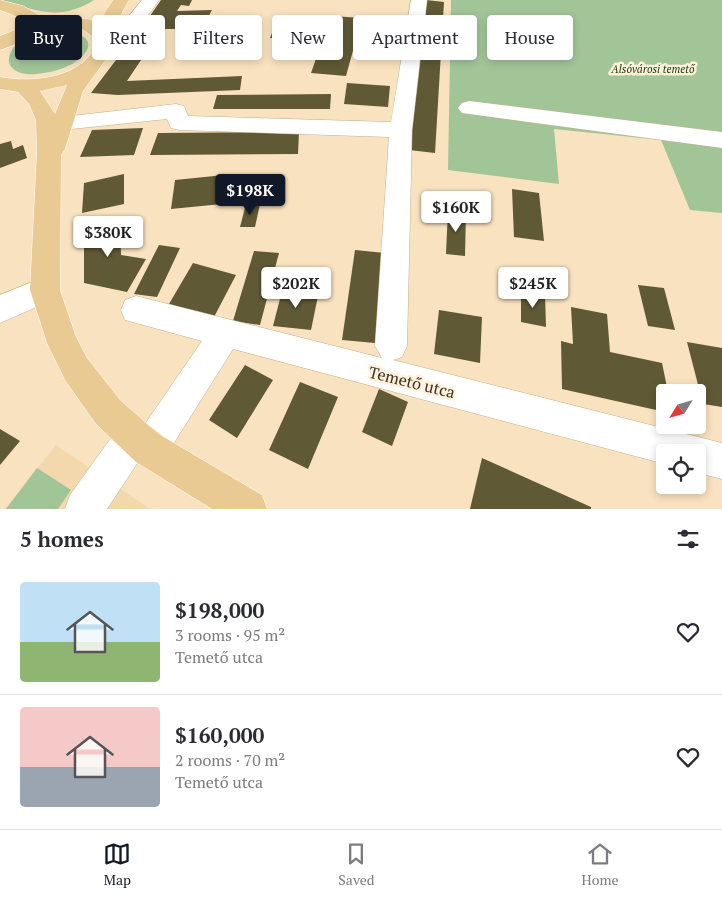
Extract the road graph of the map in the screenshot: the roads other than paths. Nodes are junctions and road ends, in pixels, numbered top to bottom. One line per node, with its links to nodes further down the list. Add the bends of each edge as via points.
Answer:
1 (121, 0): 8 (main road)
2 (151, 0): 9 (street)
3 (419, 0): 15 (street)
4 (99, 4): 7 (main road)
5 (0, 5): 6 (main road); 10 (main road, via 9,14 12,25)
6 (27, 15)
7 (79, 15)
8 (112, 15)
9 (140, 15)
10 (4, 42)
11 (95, 61): 12 (main road, via 72,76 41,85); 14 (main road, via 73,90)
12 (9, 86): 17 (main road, via 38,101 47,120)
13 (469, 108): 16 (street)
14 (62, 122): 15 (street, via 176,110 179,123); 17 (main road)
15 (401, 130): 22 (street)
16 (722, 140)
17 (48, 172): 18 (main road)
18 (45, 290): 19 (street); 23 (main road, via 63,343 76,369 108,412)
19 (0, 309)
20 (136, 310): 21 (street, Temető utca)
21 (226, 334): 23 (street); 24 (street, Temető utca)
22 (391, 346)
23 (142, 443): 27 (street); 28 (main road)
24 (657, 444)
25 (706, 457): 26 (street)
26 (722, 461)
27 (84, 509)
28 (248, 509)

